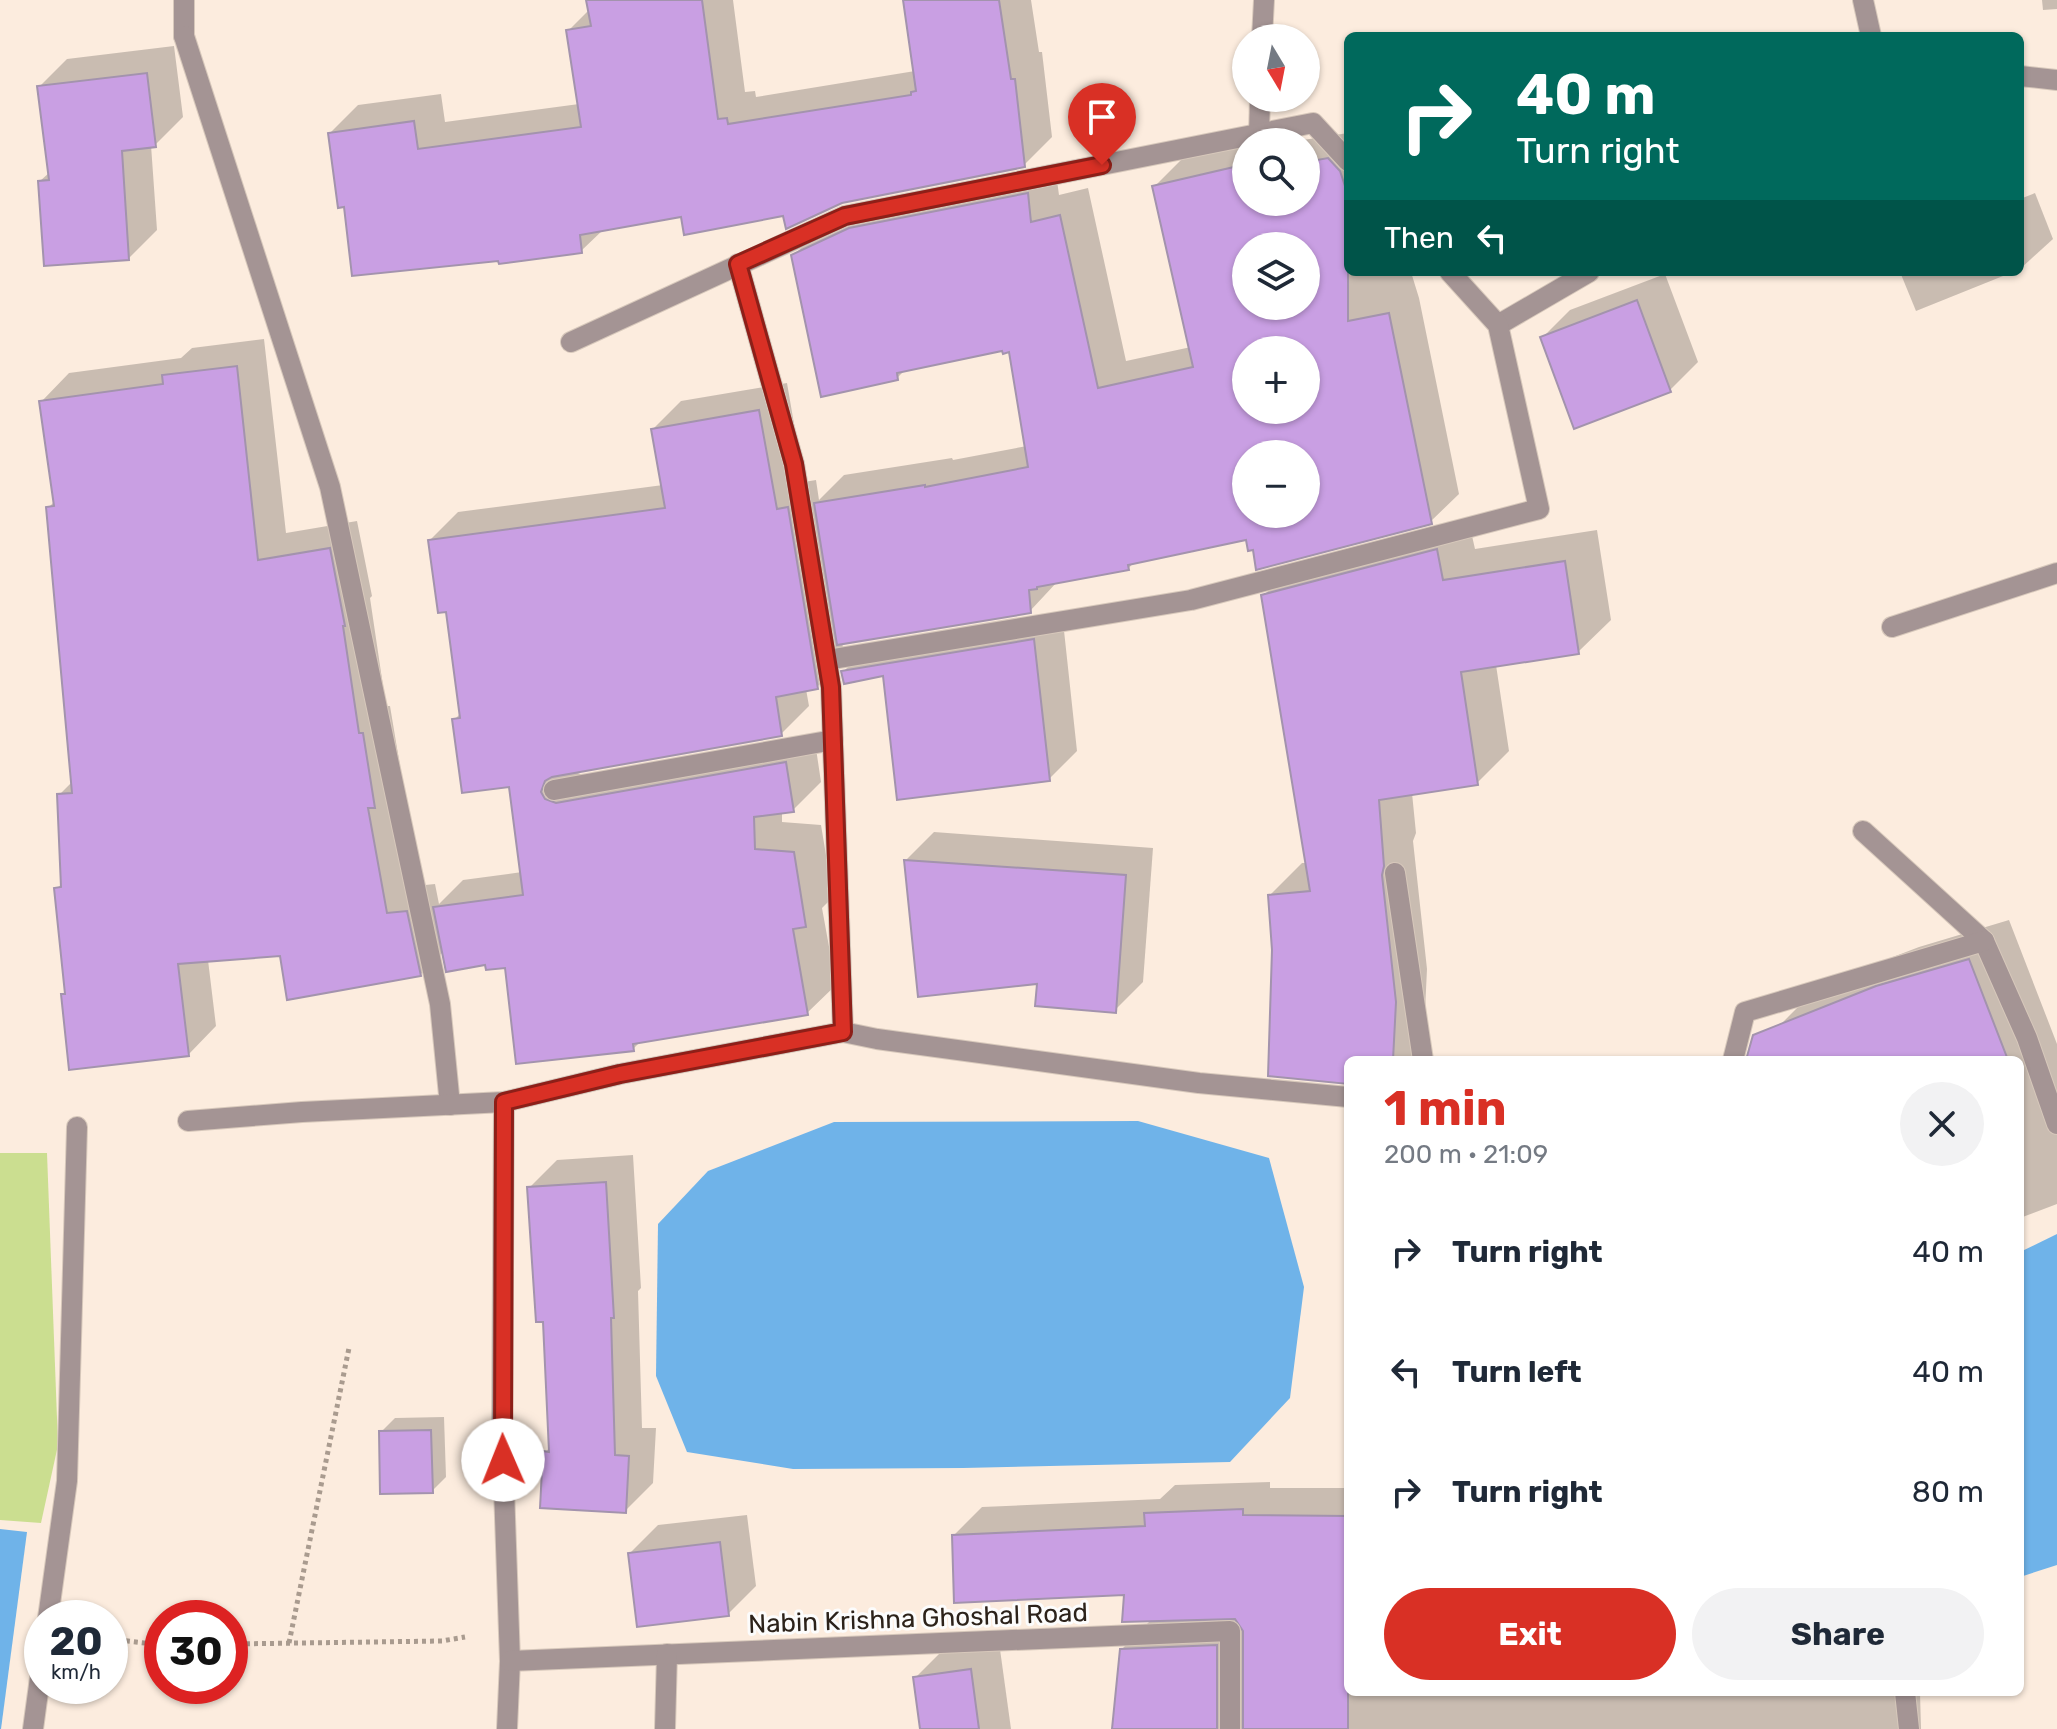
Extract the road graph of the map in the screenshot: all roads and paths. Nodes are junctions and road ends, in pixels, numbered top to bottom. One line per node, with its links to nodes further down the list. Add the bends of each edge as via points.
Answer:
1 (184, 0): 31 (street, via 184,36 330,487 440,1004)
2 (1264, 0): 4 (street)
3 (1863, 0): 5 (street)
4 (1263, 24)
5 (1870, 32)
6 (2024, 76): 7 (street)
7 (2057, 80)
8 (1288, 128): 9 (street, via 1313,123)
9 (1318, 128)
10 (1320, 131): 12 (street)
11 (1232, 139): 13 (street, via 845,216)
12 (1344, 157)
13 (738, 264): 17 (street); 20 (street, via 794,464)
14 (1454, 276): 16 (street)
15 (1582, 276): 16 (street)
16 (1498, 325): 20 (street, via 1539,509 1191,600)
17 (571, 342)
18 (2057, 573): 19 (street)
19 (1892, 627)
20 (827, 660): 21 (street)
21 (833, 740): 22 (street); 26 (street)
22 (554, 790)
23 (1863, 831): 25 (street)
24 (1395, 873): 27 (street)
25 (1984, 941): 28 (street, via 1745,1012); 33 (street)
26 (843, 1032): 29 (street, via 1199,1083); 30 (street)
27 (1422, 1056)
28 (1734, 1056)
29 (1344, 1097)
30 (504, 1102): 31 (street); 37 (street, via 502,1431)
31 (450, 1105): 32 (street)
32 (188, 1121)
33 (2057, 1124)
34 (77, 1127): 36 (street, via 67,1481)
35 (349, 1348): 38 (path)
36 (50, 1600)
37 (509, 1631): 38 (path, via 442,1641); 41 (street)
38 (289, 1643): 39 (path)
39 (248, 1644)
40 (667, 1654): 41 (street, Nabin Krishna Ghoshal Road); 46 (street); 47 (street, Nabin Krishna Ghoshal Road, via 1230,1631)
41 (510, 1661): 45 (street)
42 (1905, 1696): 48 (street)
43 (36, 1704): 44 (street)
44 (33, 1729)
45 (507, 1729)
46 (665, 1729)
47 (1230, 1729)
48 (1909, 1729)

